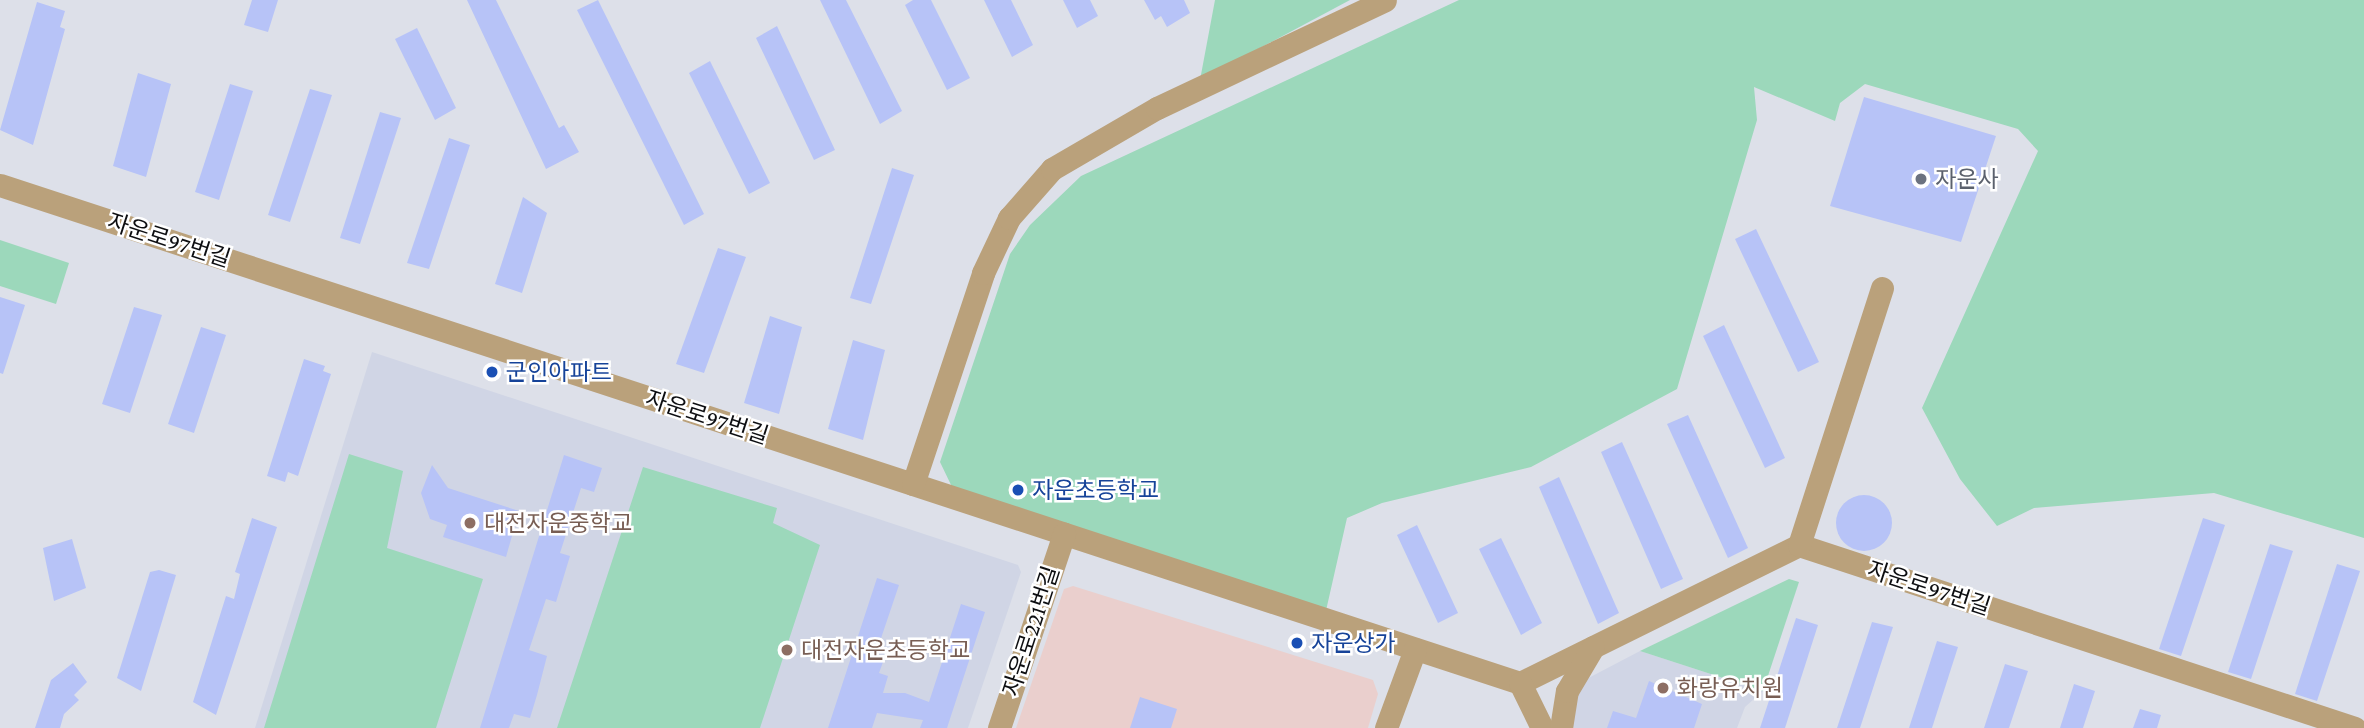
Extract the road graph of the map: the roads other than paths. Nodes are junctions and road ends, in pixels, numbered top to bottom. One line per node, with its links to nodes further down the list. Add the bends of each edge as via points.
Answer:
1 (1385, 0): 4 (street, via 1157,108 1052,169 1009,218 983,273)
2 (0, 185): 4 (street, 자운로97번길)
3 (1882, 288): 6 (street)
4 (913, 484): 5 (street, 자운로97번길)
5 (1064, 534): 8 (street, 자운로97번길); 10 (street, 자운로221번길)
6 (1799, 545): 7 (street); 14 (street, 자운로97번길)
7 (1593, 647): 9 (street); 13 (street, via 1567,691)
8 (1415, 649): 9 (street, 자운로97번길); 11 (street)
9 (1520, 683): 12 (street)
10 (999, 728)
11 (1386, 728)
12 (1542, 728)
13 (1561, 728)
14 (2355, 728)

